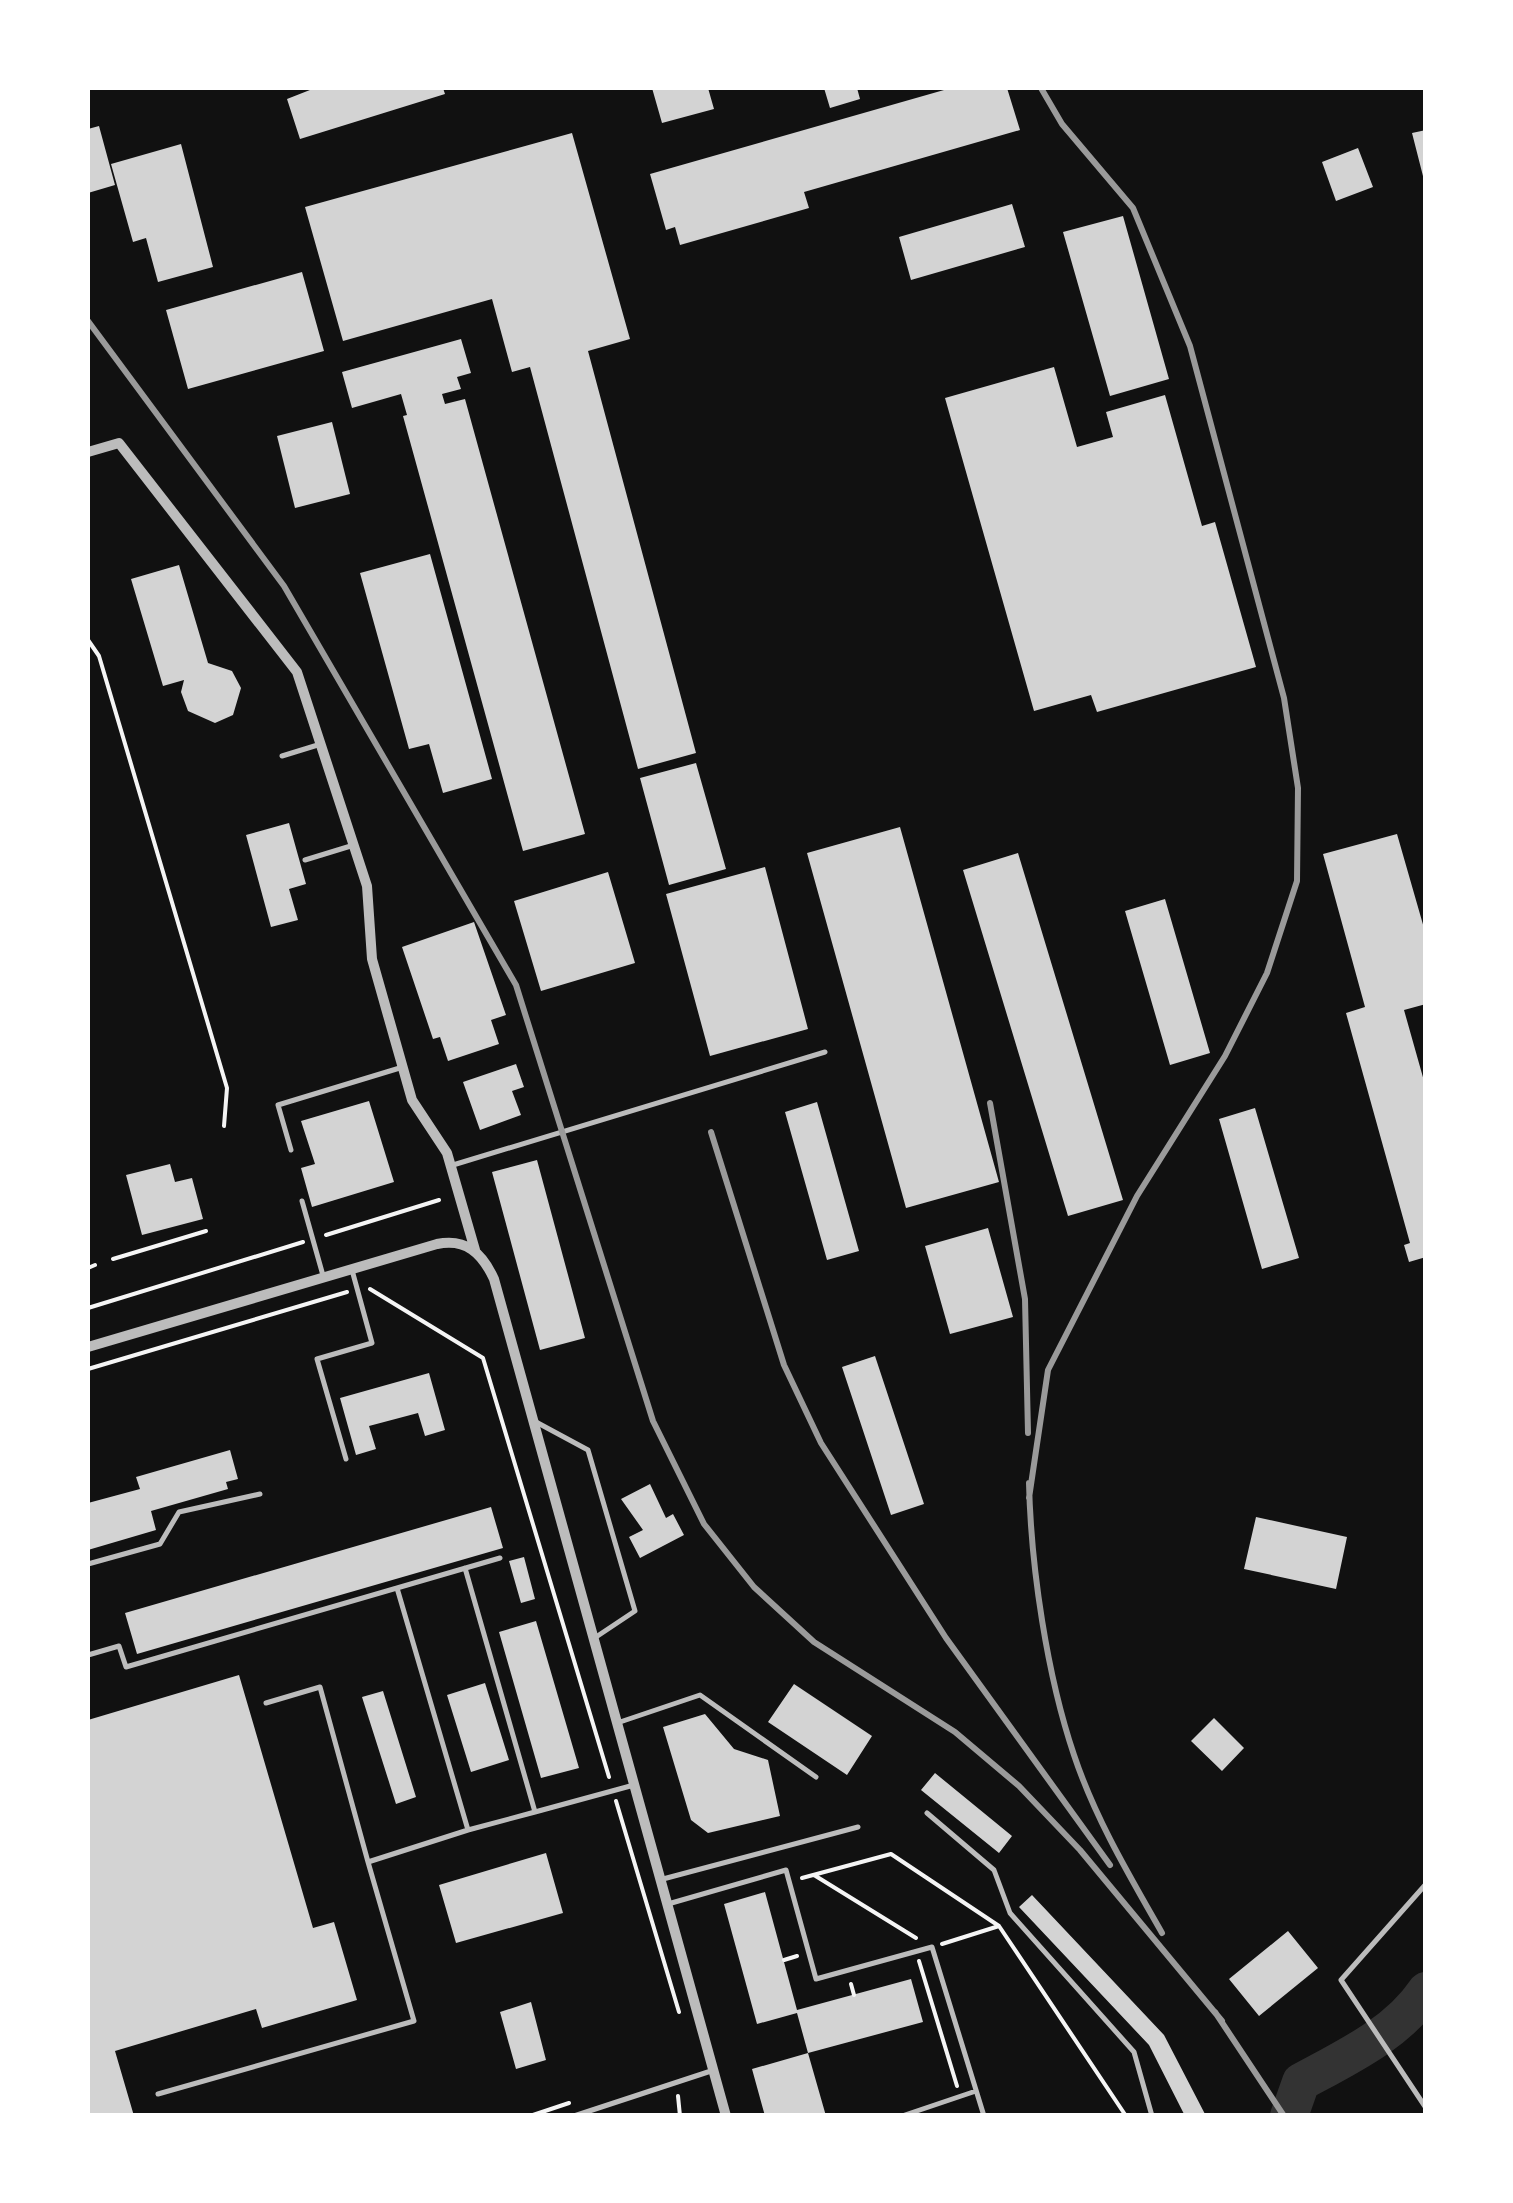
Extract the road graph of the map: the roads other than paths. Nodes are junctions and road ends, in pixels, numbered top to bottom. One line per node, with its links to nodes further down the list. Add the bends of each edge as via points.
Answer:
1 (88, 452): 2 (street, via 119,443 297,672)
2 (320, 744): 3 (lane); 4 (street)
3 (282, 756)
4 (354, 845): 5 (lane); 7 (street, via 367,886 372,959)
5 (305, 860)
6 (825, 1052): 9 (lane)
7 (402, 1067): 8 (lane, via 278,1105); 9 (street, via 412,1100)
8 (291, 1150)
9 (450, 1166): 11 (street)
10 (302, 1200): 13 (lane)
11 (475, 1251): 12 (street, via 450,1242); 15 (street, via 494,1279)
12 (352, 1270): 13 (street); 16 (lane, via 372,1342 317,1358)
13 (324, 1279): 14 (street)
14 (88, 1347)
15 (534, 1422): 22 (street); 22 (lane, via 588,1450 635,1611)
16 (346, 1459)
17 (260, 1494): 19 (lane, via 180,1512 160,1544)
18 (500, 1558): 20 (lane)
19 (88, 1564)
20 (465, 1568): 21 (lane); 28 (lane)
21 (397, 1588): 23 (lane, via 126,1667 119,1646); 31 (lane)
22 (594, 1639): 25 (street)
23 (88, 1655)
24 (266, 1703): 32 (lane, via 320,1686)
25 (617, 1723): 26 (lane, via 700,1695); 27 (street)
26 (816, 1777)
27 (634, 1784): 28 (lane); 33 (street)
28 (535, 1812): 31 (lane)
29 (927, 1812): 44 (lane, via 994,1870 1010,1913 1134,2052)
30 (858, 1827): 33 (lane)
31 (468, 1830): 32 (lane)
32 (368, 1862): 38 (lane, via 414,2020)
33 (661, 1879): 35 (street)
34 (1426, 1884): 39 (lane, via 1341,1980)
35 (667, 1904): 36 (street); 37 (lane, via 786,1870 816,1980 932,1948)
36 (714, 2070): 40 (lane); 41 (street)
37 (976, 2091): 42 (lane); 43 (lane)
38 (158, 2094)
39 (1426, 2108)
40 (574, 2116)
41 (726, 2116)
42 (902, 2116)
43 (984, 2116)
44 (1152, 2116)

